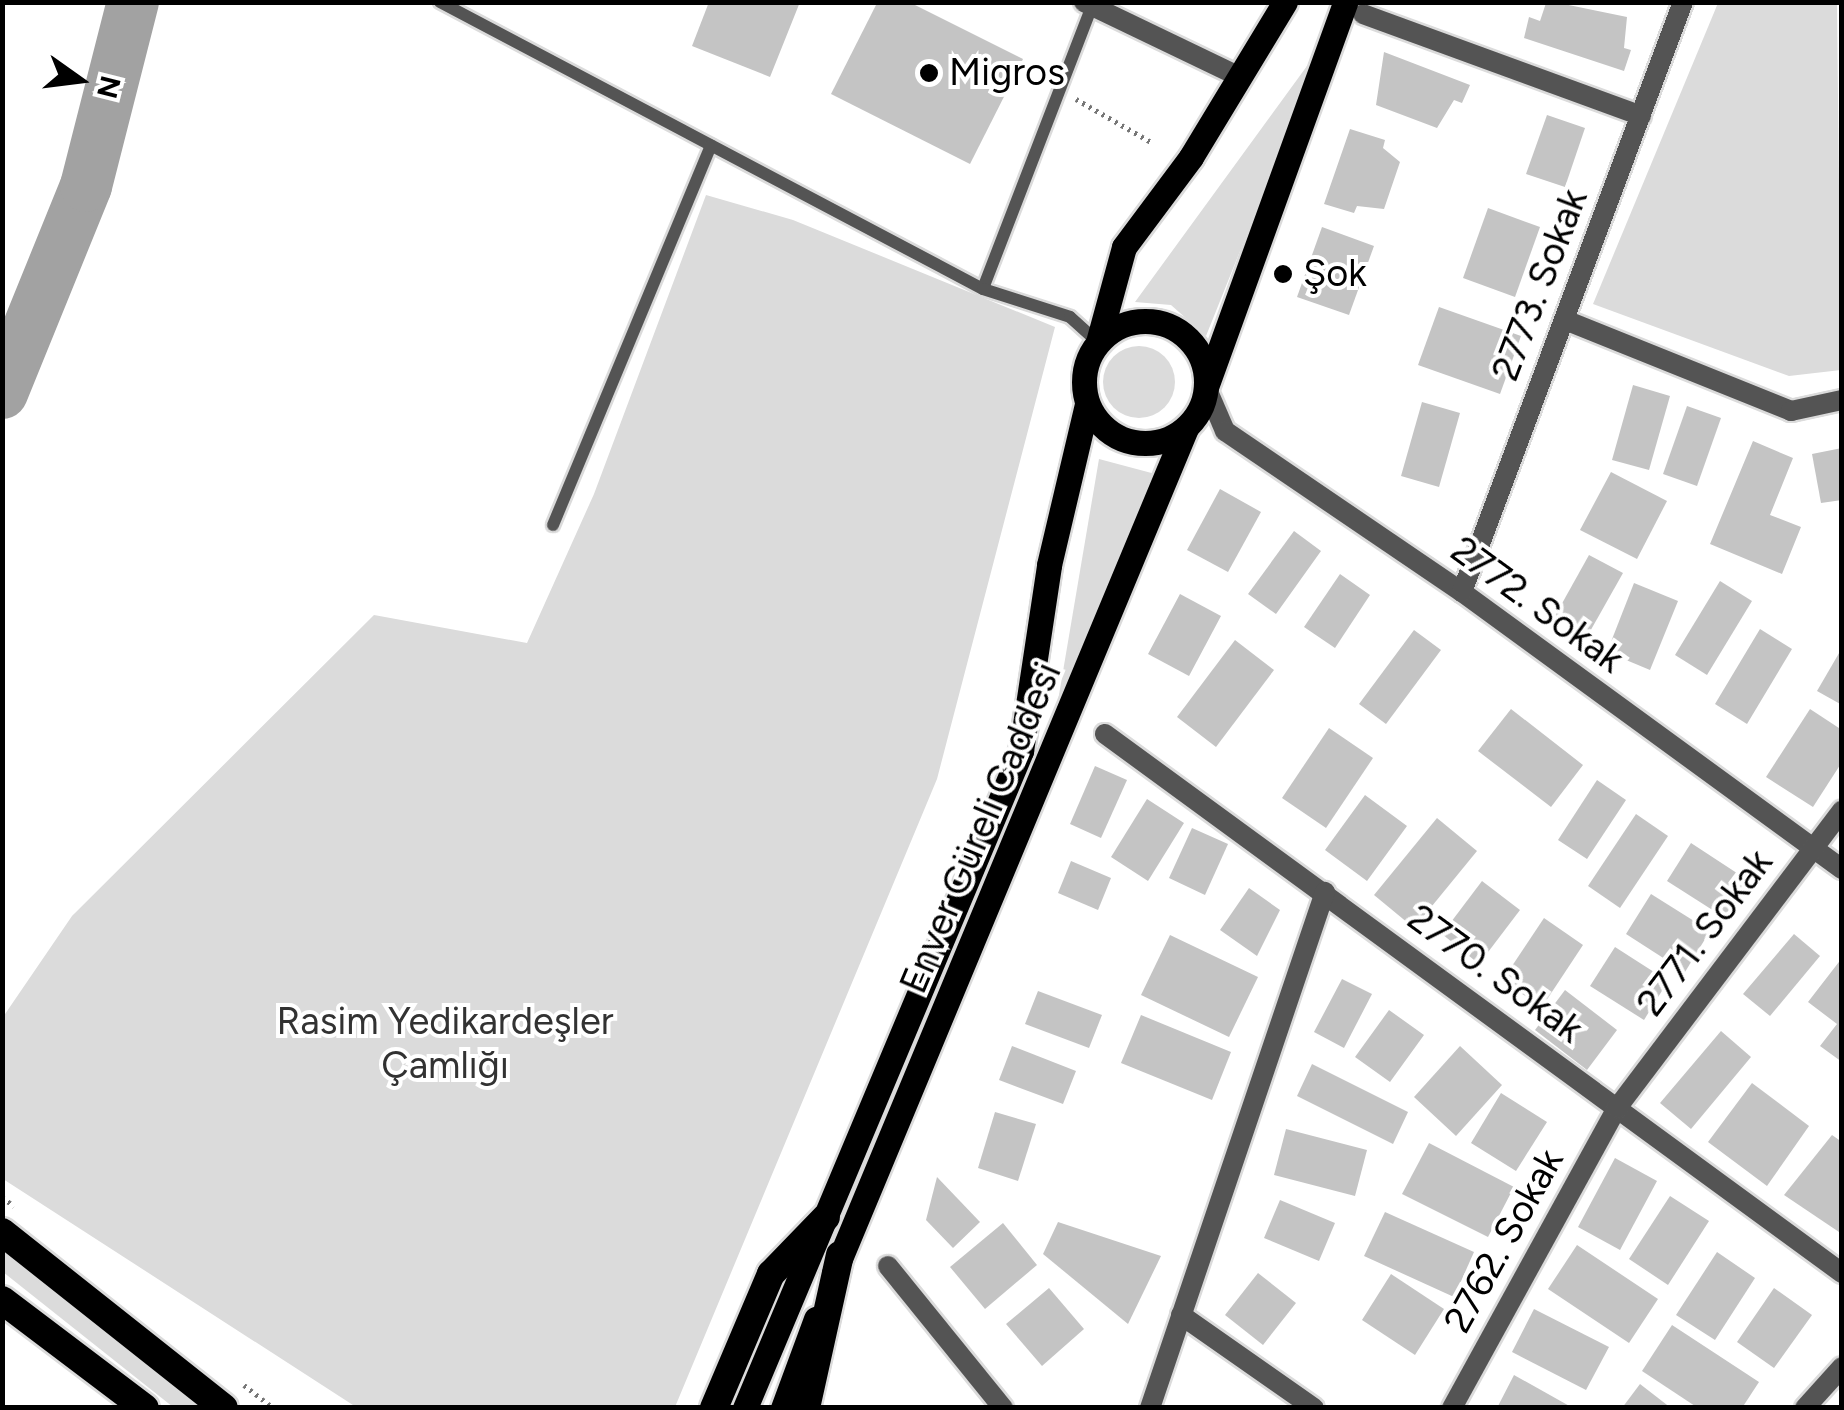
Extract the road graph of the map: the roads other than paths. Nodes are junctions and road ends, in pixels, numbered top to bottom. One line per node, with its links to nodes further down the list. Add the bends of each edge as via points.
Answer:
1 (440, 2): 8 (lane)
2 (1285, 2): 6 (main road)
3 (1683, 2): 7 (street, 2773. Sokak)
4 (1090, 4): 6 (street); 9 (lane)
5 (1354, 8): 7 (street); 12 (main road)
6 (1240, 77): 11 (main road, via 1124,247)
7 (1641, 116): 10 (street, 2773. Sokak)
8 (711, 146): 9 (lane); 17 (lane)
9 (983, 289): 11 (lane, via 1070,317)
10 (1565, 320): 13 (street, via 1791,410); 18 (street, 2773. Sokak)
11 (1098, 342): 12 (main road, via 1130,322 1168,325 1198,350); 14 (main road, via 1084,372)
12 (1206, 387): 15 (main road); 16 (street)
13 (1842, 400)
14 (1087, 404): 15 (main road, via 1097,422 1130,442 1150,444); 25 (main road, Enver Güreli Caddesi, via 1048,565 1021,751)
15 (1186, 428): 16 (street); 27 (main road, Enver Güreli Caddesi)
16 (1225, 432): 18 (street, 2772. Sokak)
17 (553, 525)
18 (1462, 592): 21 (street, 2772. Sokak)
19 (1105, 734): 23 (street, 2770. Sokak)
20 (1842, 812): 21 (street, 2771. Sokak)
21 (1813, 848): 22 (street, 2772. Sokak); 24 (street, 2771. Sokak)
22 (1842, 870)
23 (1325, 892): 24 (street, 2770. Sokak); 31 (street)
24 (1617, 1108): 29 (street, 2770. Sokak); 42 (street, 2762. Sokak)
25 (826, 1218): 35 (highway, via 771,1274); 36 (main road, Enver Güreli Caddesi)
26 (2, 1232): 34 (highway)
27 (840, 1256): 37 (main road, Enver Güreli Caddesi); 38 (highway)
28 (888, 1266): 39 (street)
29 (1842, 1273)
30 (2, 1300): 33 (highway)
31 (1182, 1315): 40 (street); 41 (street)
32 (1842, 1367): 43 (street)
33 (144, 1408)
34 (224, 1408)
35 (714, 1408)
36 (745, 1408)
37 (783, 1408)
38 (806, 1408)
39 (1003, 1408)
40 (1150, 1408)
41 (1314, 1408)
42 (1452, 1408)
43 (1805, 1408)

